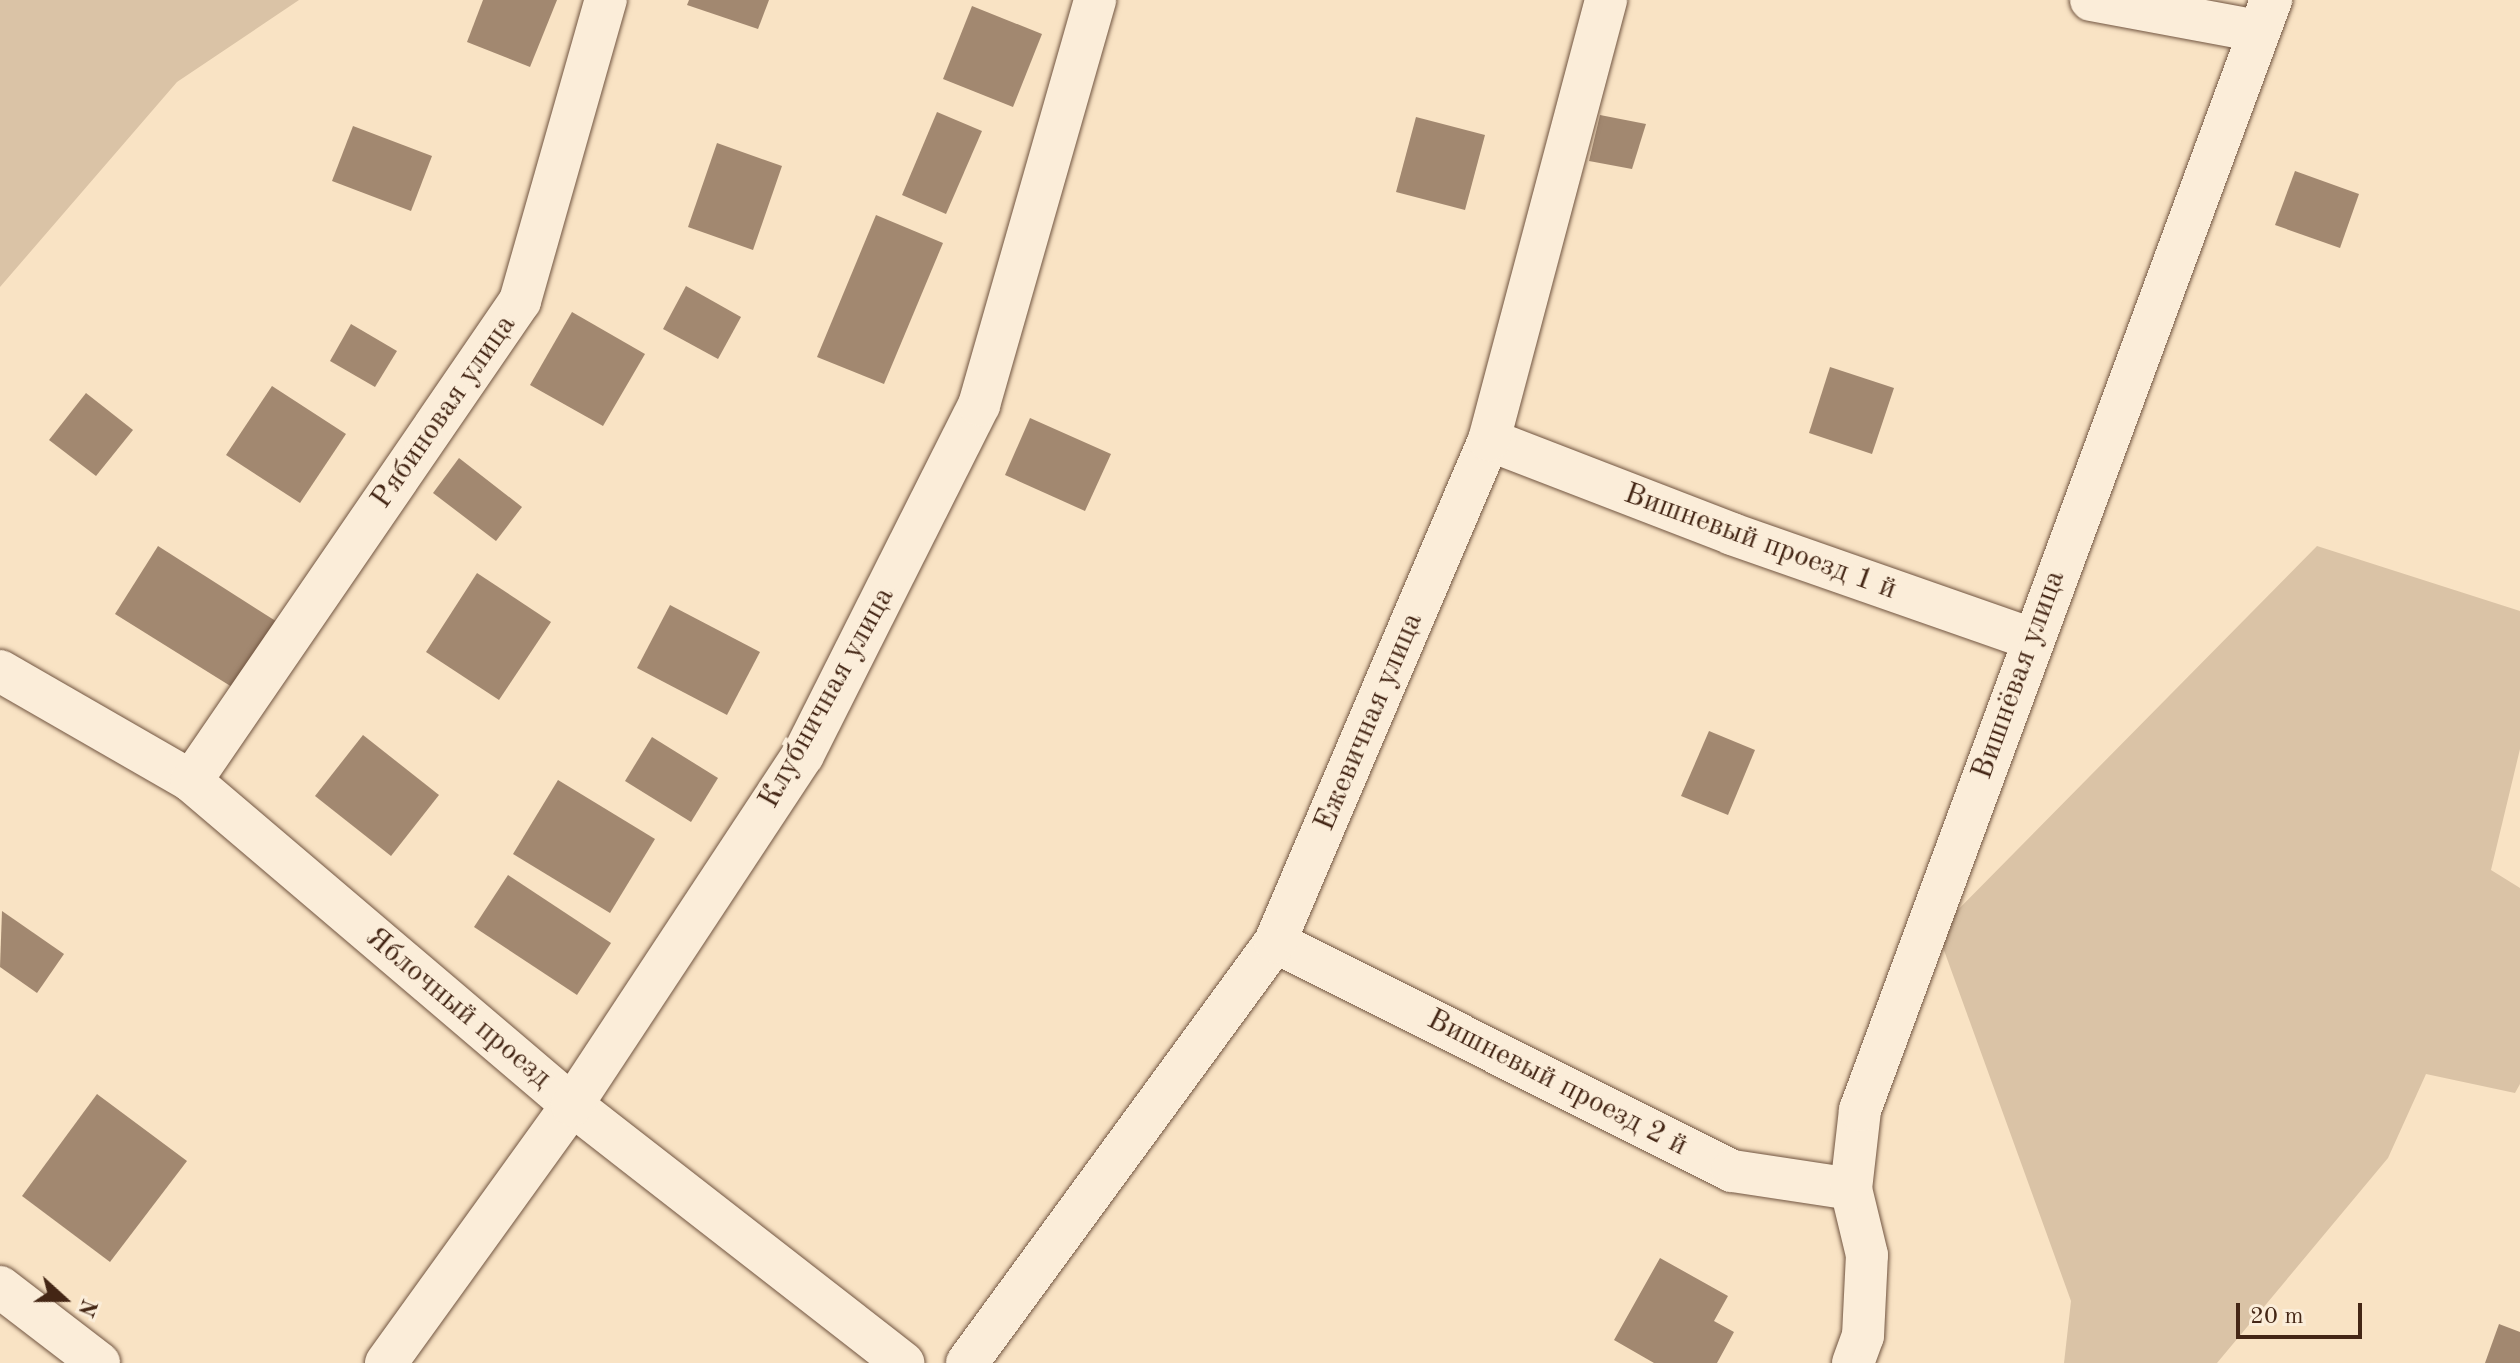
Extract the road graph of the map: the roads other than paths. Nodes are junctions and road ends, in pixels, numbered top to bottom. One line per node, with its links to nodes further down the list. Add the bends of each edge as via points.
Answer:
1 (606, 0): 9 (street, Рябиновая улица, via 520,301)
2 (1095, 0): 11 (street, Клубничная улица, via 979,405 803,755)
3 (1606, 0): 6 (street, Ежевичная улица)
4 (2091, 0): 5 (street)
5 (2264, 16): 7 (street, Вишнёвая улица)
6 (1489, 440): 7 (street, Вишневый проезд 1 й, via 1732,534); 10 (street, Ежевичная улица)
7 (2031, 639): 12 (street, Вишнёвая улица, via 1860,1110)
8 (0, 671): 9 (street, Яблочный проезд)
9 (191, 781): 11 (street, Яблочный проезд)
10 (1275, 942): 12 (street, Вишневый проезд 2 й, via 1732,1171); 17 (street, Ежевичная улица)
11 (572, 1105): 15 (street, Клубничная улица); 16 (street, Яблочный проезд)
12 (1851, 1189): 18 (street, Вишнёвая улица, via 1867,1255 1863,1336)
13 (0, 1287): 14 (street)
14 (99, 1363)
15 (386, 1363)
16 (904, 1363)
17 (967, 1363)
18 (1853, 1363)

